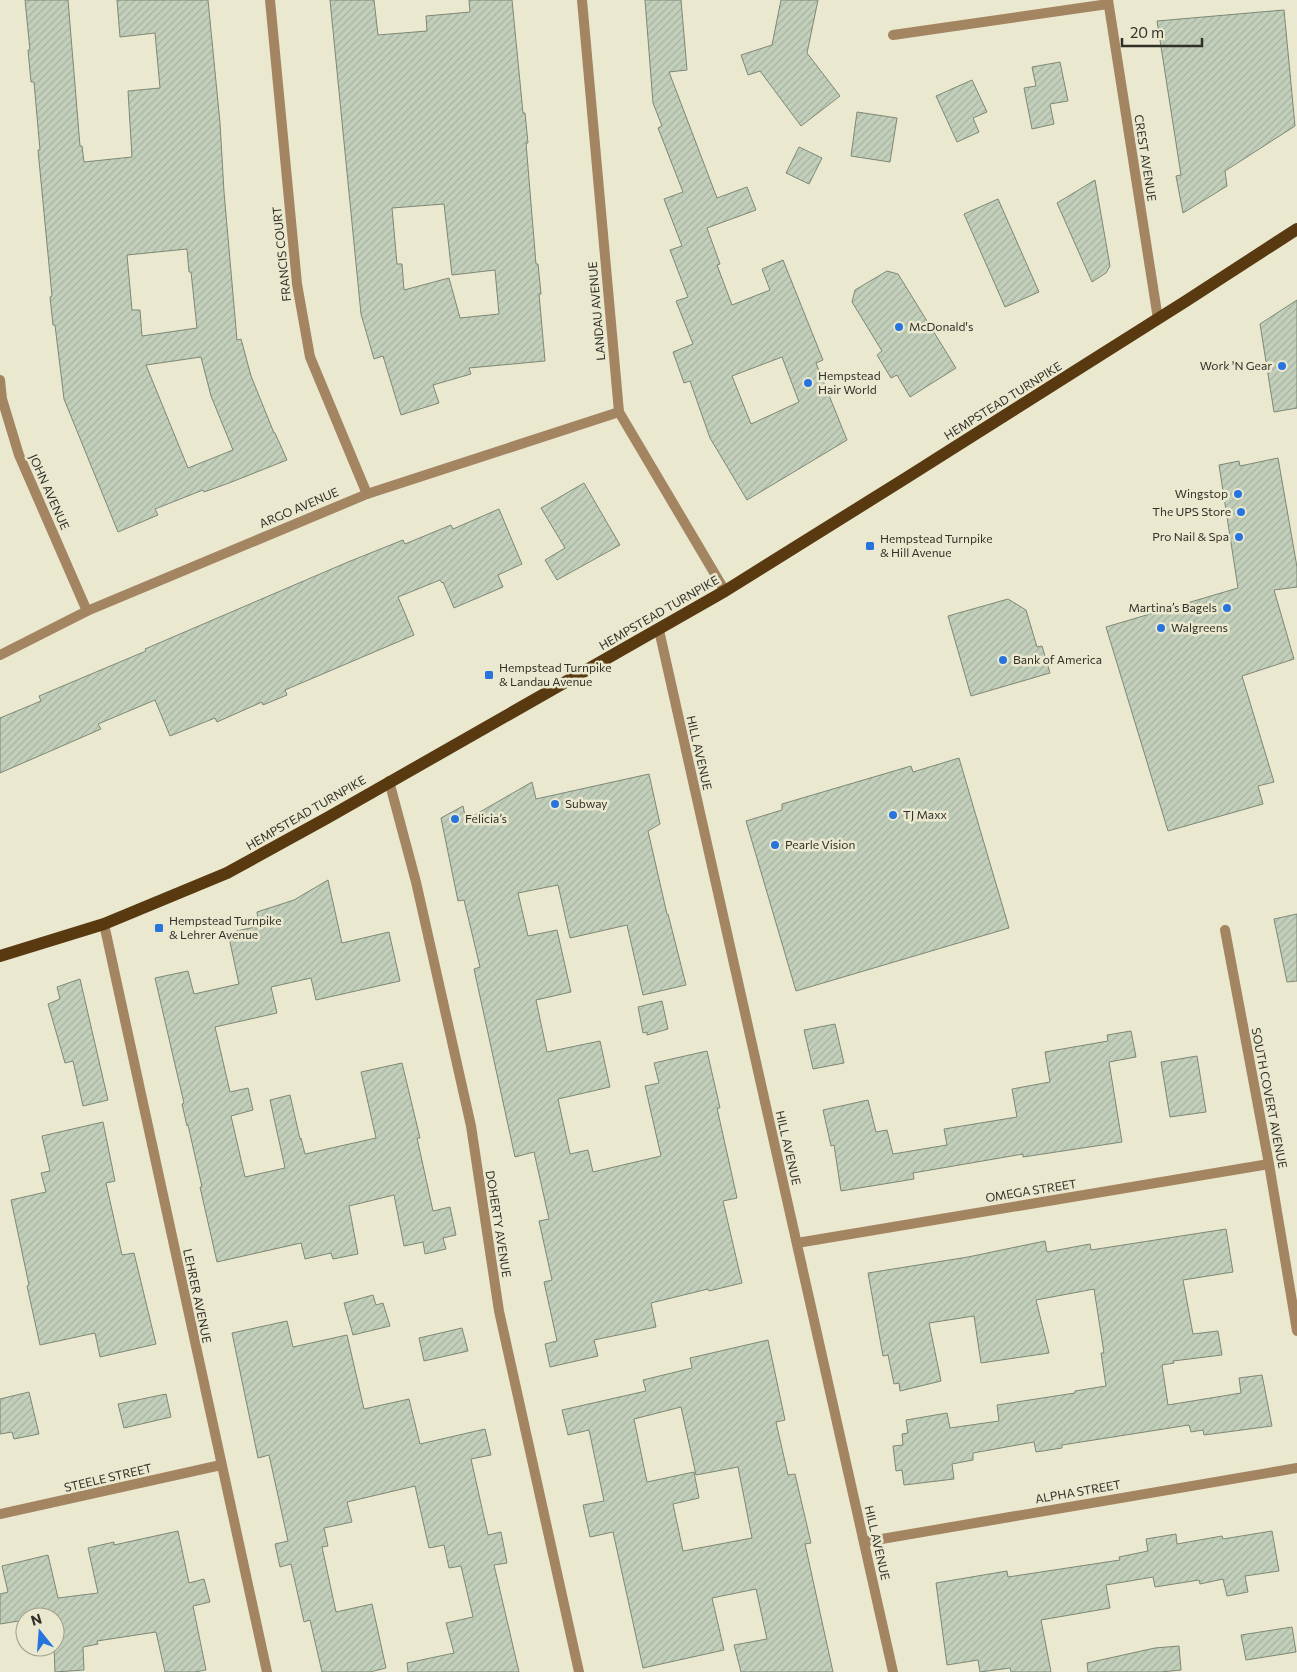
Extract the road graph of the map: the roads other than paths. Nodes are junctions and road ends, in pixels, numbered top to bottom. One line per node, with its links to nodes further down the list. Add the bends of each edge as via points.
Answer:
1 (270, 0): 9 (street, FRANCIS COURT, via 297,284 310,356)
2 (582, 0): 8 (street, LANDAU AVENUE)
3 (1108, 2): 4 (street); 6 (street, CREST AVENUE)
4 (893, 35)
5 (1297, 229): 6 (main road, HEMPSTEAD TURNPIKE)
6 (1158, 319): 10 (main road, HEMPSTEAD TURNPIKE)
7 (0, 380): 11 (street, JOHN AVENUE, via 2,399 19,455)
8 (619, 412): 9 (street, ARGO AVENUE); 10 (street, LANDAU AVENUE)
9 (367, 494): 11 (street, ARGO AVENUE)
10 (725, 591): 12 (main road, HEMPSTEAD TURNPIKE)
11 (87, 611): 13 (street, ARGO AVENUE)
12 (659, 630): 14 (main road, HEMPSTEAD TURNPIKE); 19 (street, HILL AVENUE)
13 (0, 655)
14 (390, 781): 15 (main road, HEMPSTEAD TURNPIKE, via 227,873); 26 (street, DOHERTY AVENUE, via 471,1126 499,1311)
15 (104, 924): 17 (main road, HEMPSTEAD TURNPIKE); 21 (street, LEHRER AVENUE)
16 (1225, 930): 18 (street, SOUTH COVERT AVENUE)
17 (0, 956)
18 (1269, 1164): 19 (street, OMEGA STREET); 20 (street, SOUTH COVERT AVENUE)
19 (797, 1243): 24 (street, HILL AVENUE)
20 (1297, 1331)
21 (221, 1465): 23 (street, STEELE STREET); 25 (street, LEHRER AVENUE)
22 (1297, 1468): 24 (street, ALPHA STREET)
23 (0, 1514)
24 (864, 1542): 27 (street, HILL AVENUE)
25 (267, 1672)
26 (579, 1672)
27 (893, 1672)

